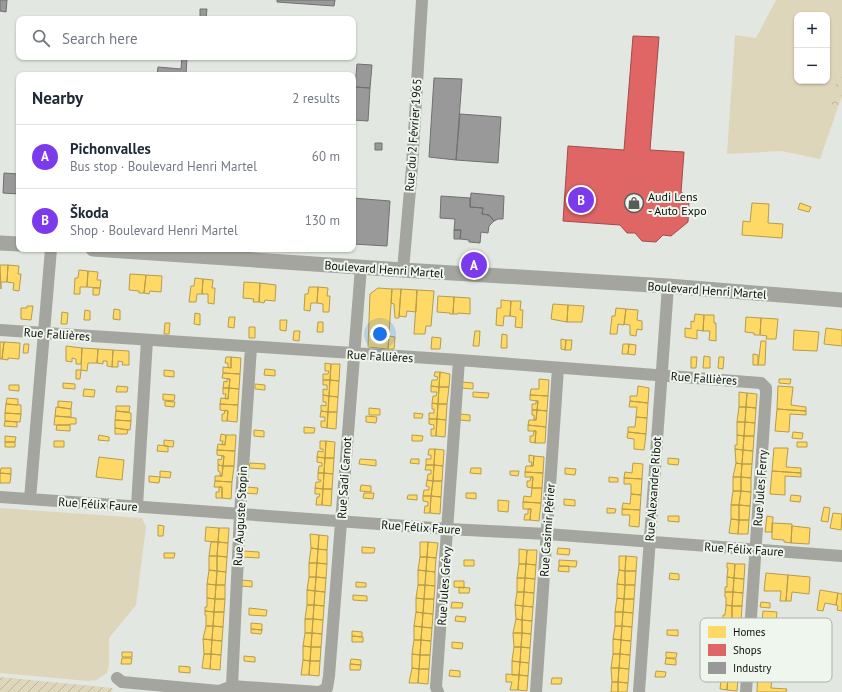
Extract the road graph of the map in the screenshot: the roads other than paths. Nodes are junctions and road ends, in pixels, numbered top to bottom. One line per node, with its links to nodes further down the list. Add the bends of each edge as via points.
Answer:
1 (422, 0): 7 (street, Rue du 2 Février 1965)
2 (0, 243): 3 (street)
3 (16, 244)
4 (51, 252): 11 (street)
5 (138, 252): 6 (street, Boulevard Henri Martel)
6 (361, 267): 7 (street, Boulevard Henri Martel); 14 (street, Rue Sadi Carnot)
7 (403, 270): 8 (street, Boulevard Henri Martel)
8 (668, 286): 9 (street, Boulevard Henri Martel); 17 (street, Rue Alexandre Ribot)
9 (842, 300)
10 (0, 330): 11 (street, Rue Fallières)
11 (44, 333): 12 (street, Rue Fallières); 20 (street)
12 (147, 340): 13 (street, Rue Fallières); 21 (street)
13 (251, 347): 14 (street, Rue Fallières); 22 (street, Rue Auguste Stopin)
14 (353, 354): 15 (street, Rue Fallières); 23 (street, Rue Sadi Carnot)
15 (459, 360): 16 (street, Rue Fallières); 24 (street, Rue Jules Grévy)
16 (558, 368): 17 (street, Rue Fallières); 25 (street, Rue Casimir Périer)
17 (661, 375): 18 (street, Rue Fallières); 26 (street, Rue Alexandre Ribot)
18 (760, 383): 27 (street, Rue Jules Ferry, via 766,388 766,393)
19 (0, 498): 20 (street, Rue Félix Faure)
20 (30, 500): 21 (street, Rue Félix Faure)
21 (137, 506): 22 (street, Rue Félix Faure)
22 (240, 514): 23 (street, Rue Félix Faure); 32 (street, Rue Auguste Stopin)
23 (341, 521): 24 (street, Rue Félix Faure); 33 (street, Rue Sadi Carnot)
24 (448, 529): 25 (street, Rue Félix Faure); 34 (street, Rue Jules Grévy, via 436,687)
25 (547, 534): 26 (street, Rue Félix Faure); 35 (street, Rue Casimir Périer)
26 (649, 543): 27 (street, Rue Félix Faure); 36 (street, Rue Alexandre Ribot)
27 (756, 549): 28 (street, Rue Félix Faure); 29 (street, Rue Jules Ferry)
28 (842, 556)
29 (751, 618)
30 (117, 678): 32 (street, via 122,682 219,691)
31 (747, 682): 37 (street, Rue Jules Ferry)
32 (232, 686): 33 (street)
33 (322, 691)
34 (438, 692)
35 (536, 692)
36 (639, 692)
37 (746, 692)

